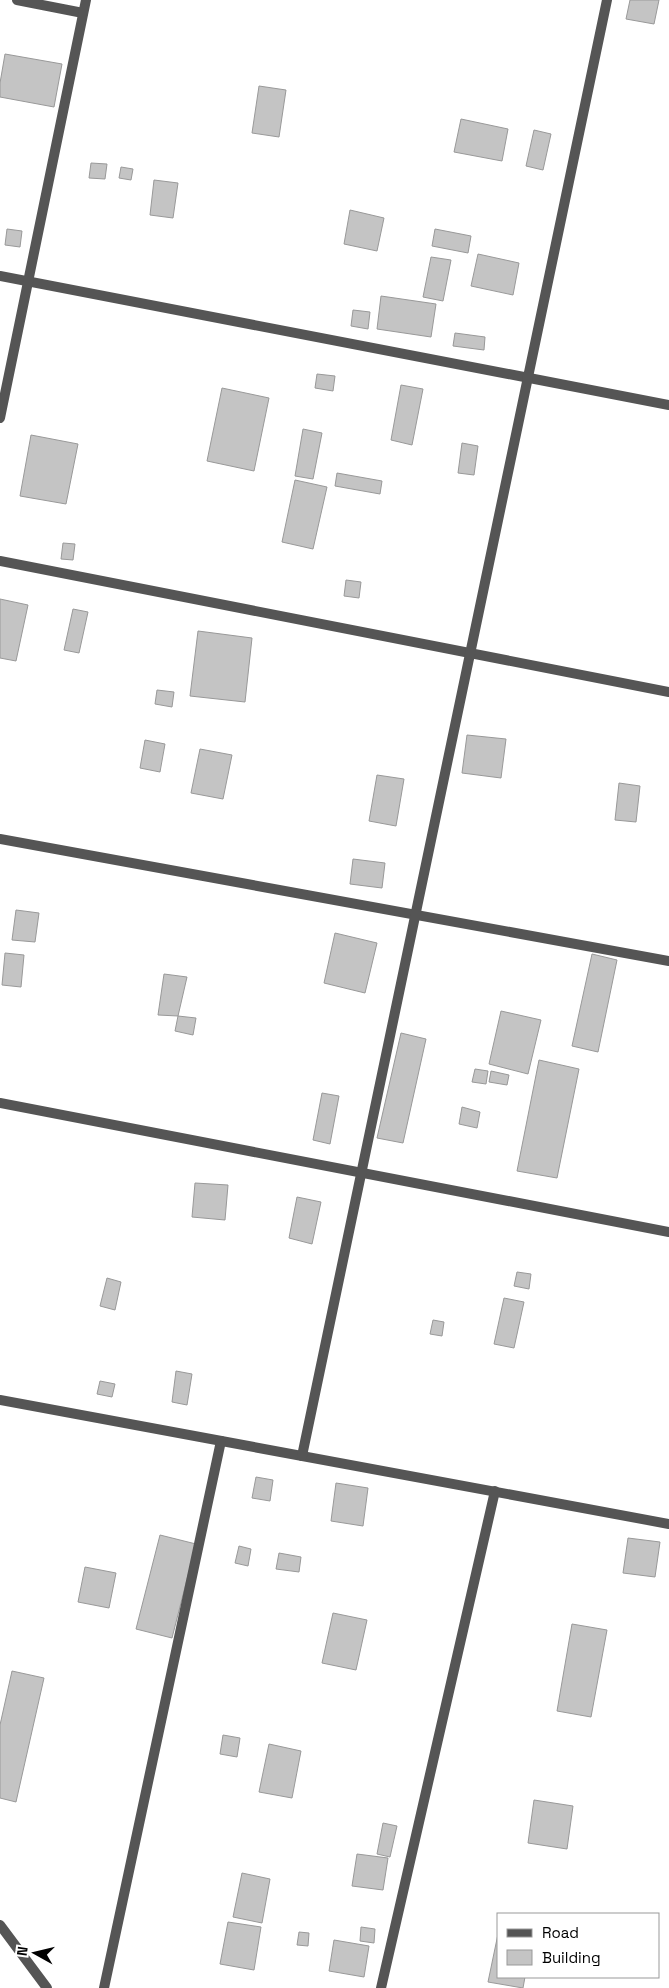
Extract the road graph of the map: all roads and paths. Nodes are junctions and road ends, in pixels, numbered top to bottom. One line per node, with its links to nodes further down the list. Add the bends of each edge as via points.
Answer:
1 (17, 0): 4 (street)
2 (86, 0): 4 (street)
3 (607, 0): 7 (street)
4 (83, 13): 6 (street)
5 (0, 276): 6 (street)
6 (28, 282): 7 (street); 9 (street)
7 (527, 378): 8 (street); 11 (street)
8 (669, 405)
9 (0, 418)
10 (0, 561): 11 (street)
11 (470, 653): 12 (street); 14 (street)
12 (669, 692)
13 (0, 839): 14 (street)
14 (415, 915): 15 (street); 17 (street)
15 (669, 961)
16 (0, 1103): 17 (street)
17 (361, 1172): 18 (street); 21 (street)
18 (669, 1232)
19 (0, 1400): 20 (street)
20 (220, 1441): 21 (street); 26 (street)
21 (302, 1456): 22 (street)
22 (495, 1491): 23 (street); 27 (street)
23 (669, 1524)
24 (0, 1925): 25 (street)
25 (47, 1988)
26 (104, 1988)
27 (381, 1988)

